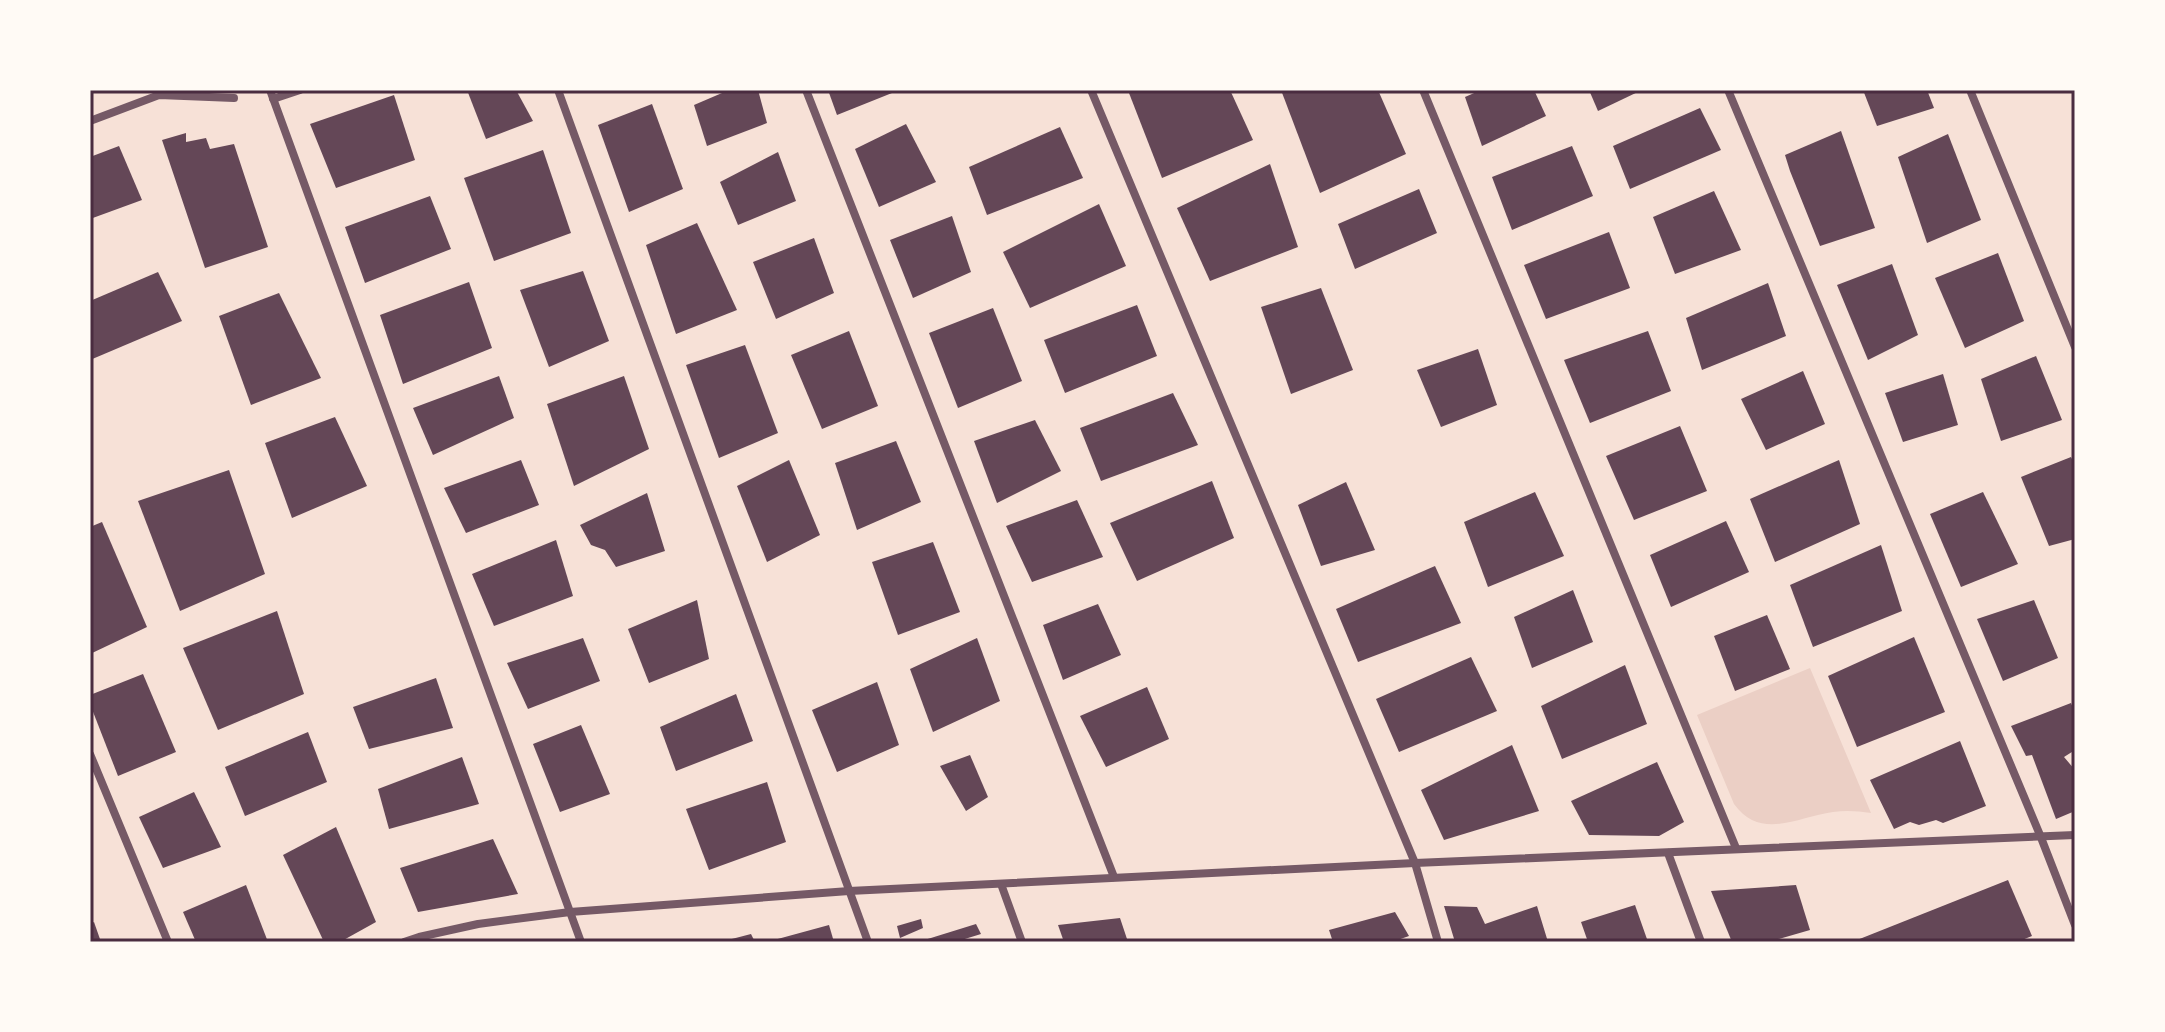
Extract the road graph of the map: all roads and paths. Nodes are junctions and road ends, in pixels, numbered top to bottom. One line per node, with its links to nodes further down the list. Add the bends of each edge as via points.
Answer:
1 (300, 90): 8 (street)
2 (558, 90): 20 (street)
3 (806, 90): 18 (street)
4 (1091, 90): 17 (street)
5 (1423, 90): 15 (street)
6 (1728, 90): 13 (street)
7 (1970, 90): 11 (street)
8 (272, 94): 21 (street)
9 (234, 98): 10 (street, via 159,95)
10 (90, 121)
11 (2075, 347)
12 (90, 754): 23 (street)
13 (2040, 835): 14 (street); 15 (street); 22 (street)
14 (2075, 835)
15 (1736, 848): 16 (street)
16 (1668, 853): 17 (street); 29 (street)
17 (1415, 863): 18 (street); 28 (street)
18 (1114, 877): 19 (street)
19 (1001, 884): 20 (street); 27 (street)
20 (849, 891): 21 (street); 26 (street)
21 (570, 912): 24 (street, via 478,924); 25 (street)
22 (2075, 925)
23 (168, 942)
24 (404, 942)
25 (581, 942)
26 (868, 942)
27 (1022, 942)
28 (1438, 942)
29 (1701, 942)

